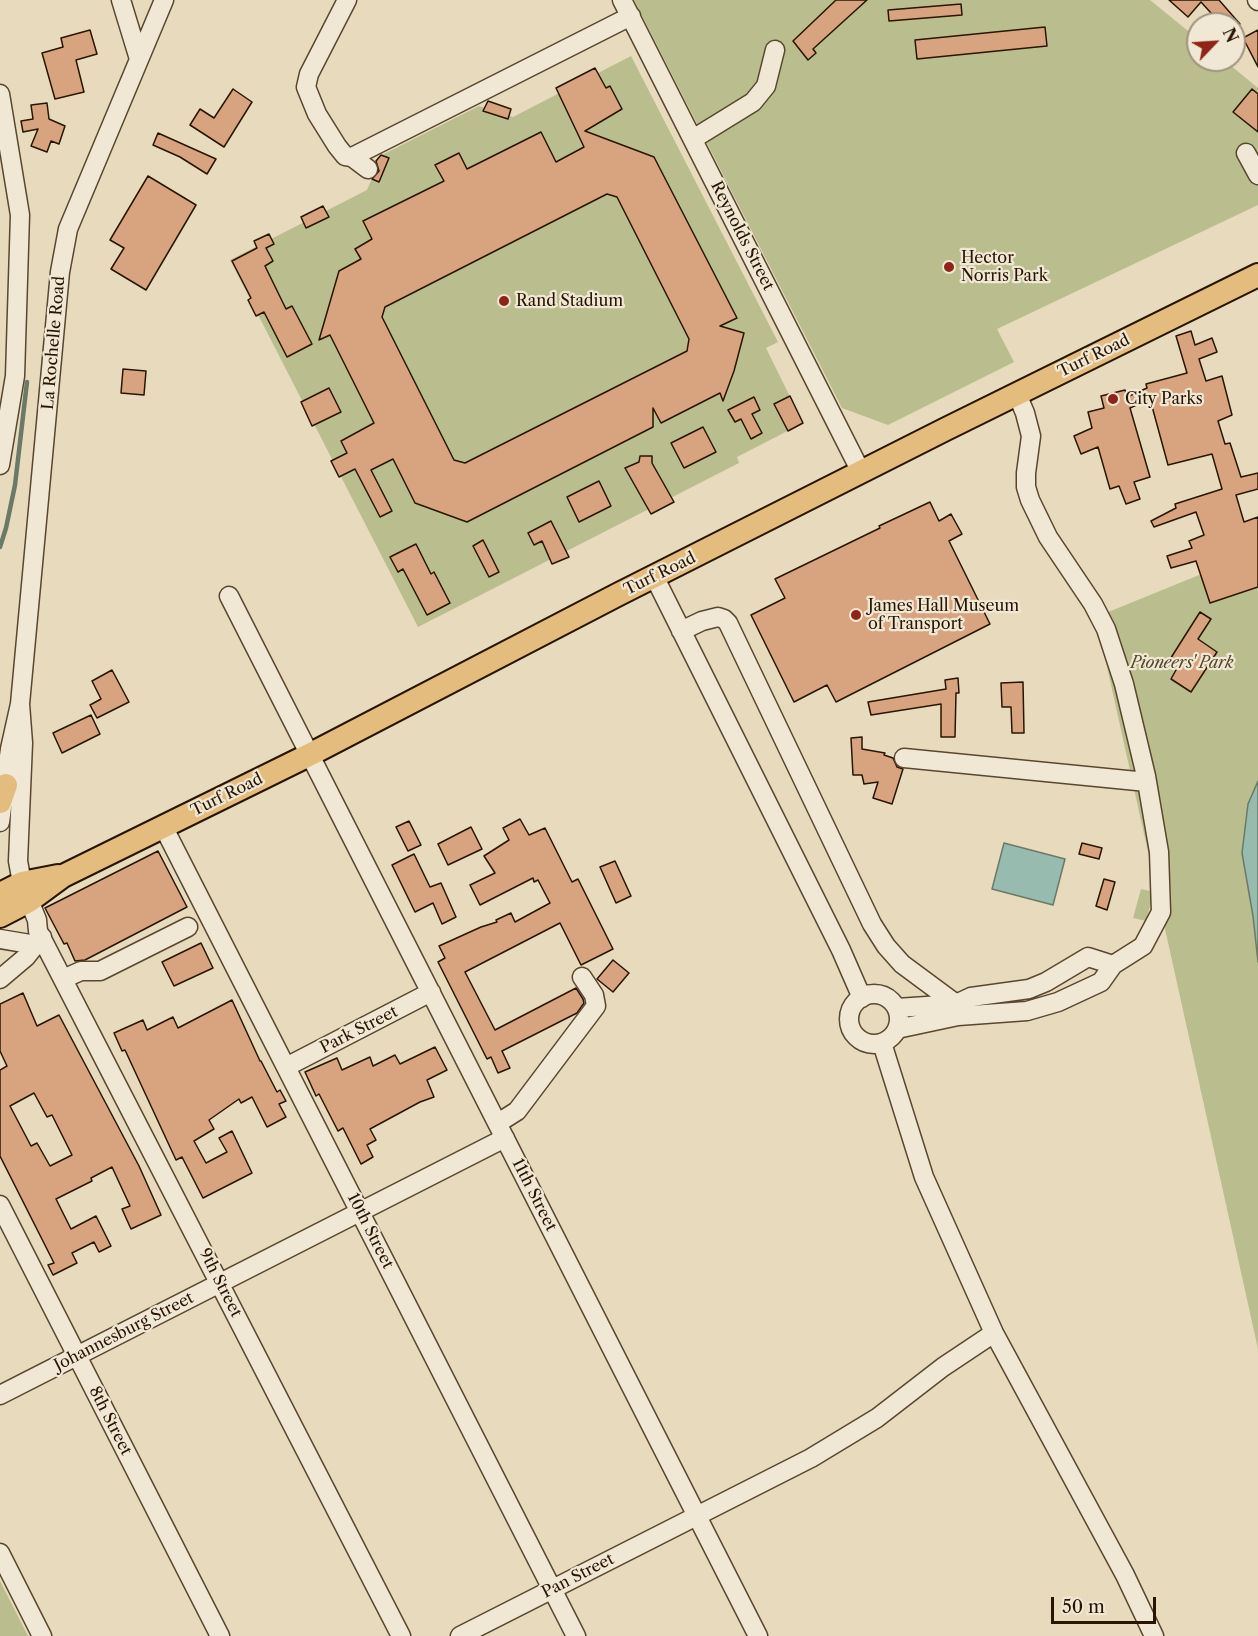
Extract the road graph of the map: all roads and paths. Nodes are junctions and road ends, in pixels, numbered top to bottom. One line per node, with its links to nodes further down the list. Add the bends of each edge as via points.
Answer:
1 (121, 0): 7 (street)
2 (164, 0): 7 (street, La Rochelle Road)
3 (347, 0): 11 (street, via 306,87 337,146)
4 (622, 0): 5 (street, Reynolds Street)
5 (631, 16): 9 (street, Reynolds Street); 11 (street)
6 (775, 50): 9 (street, via 766,86 753,102)
7 (139, 59): 21 (street, La Rochelle Road, via 71,219 60,272)
8 (0, 94): 16 (street, via 20,215 15,376)
9 (693, 139): 17 (street, Reynolds Street)
10 (1246, 153): 13 (street)
11 (351, 157): 12 (street)
12 (368, 170)
13 (1258, 175)
14 (1258, 275): 15 (main road, Turf Road)
15 (1017, 394): 17 (main road, Turf Road); 24 (street, via 1031,436 1026,486 1030,500 1048,537 1106,629 1124,684)
16 (0, 465)
17 (861, 472): 18 (main road, Turf Road)
18 (655, 578): 20 (street); 22 (main road, Turf Road)
19 (230, 596): 22 (street, 11th Street)
20 (681, 631): 37 (street); 39 (street, via 718,616 728,623 872,924 902,964)
21 (21, 704): 25 (street, La Rochelle Road); 28 (street, La Rochelle Road, via 18,845)
22 (311, 754): 27 (main road, Turf Road); 36 (street, 11th Street)
23 (904, 758): 24 (street)
24 (1147, 782): 32 (street, via 1160,852 1161,912 1143,946)
25 (3, 793): 26 (street, La Rochelle Road)
26 (0, 822)
27 (163, 826): 28 (main road, Turf Road, via 63,876); 42 (street, 10th Street)
28 (10, 897): 30 (street, 9th Street, via 37,920)
29 (188, 927): 35 (street, via 100,971 81,971)
30 (39, 937): 31 (street); 34 (street, via 26,957); 35 (street, 9th Street)
31 (0, 939)
32 (1113, 965): 39 (street, via 1101,982 1045,1006 1016,1013); 39 (street, via 1088,957 1029,989 971,996)
33 (582, 977): 43 (street, Johannesburg Street, via 596,1006)
34 (0, 979)
35 (63, 979): 46 (street, 9th Street)
36 (431, 992): 42 (street, Park Street); 43 (street, 11th Street)
37 (862, 998): 38 (street, via 881,996); 41 (street, via 852,1009 852,1030 868,1043)
38 (897, 1008): 39 (street); 40 (street)
39 (957, 1010): 40 (street)
40 (897, 1029): 41 (street)
41 (882, 1043): 47 (street, via 924,1177)
42 (286, 1067): 45 (street, 10th Street)
43 (501, 1130): 45 (street, Johannesburg Street); 50 (street, 11th Street)
44 (0, 1205): 48 (street, 8th Street)
45 (360, 1212): 46 (street, Johannesburg Street); 52 (street, 10th Street)
46 (220, 1283): 48 (street, Johannesburg Street); 55 (street, 9th Street)
47 (994, 1333): 50 (street, Pan Street, via 878,1418 811,1458); 59 (street)
48 (77, 1356): 49 (street, Johannesburg Street); 54 (street, 8th Street)
49 (0, 1395)
50 (697, 1516): 52 (street, Pan Street); 58 (street, 11th Street)
51 (0, 1553): 53 (street)
52 (552, 1589): 56 (street, Pan Street); 57 (street, 10th Street)
53 (42, 1636)
54 (220, 1636)
55 (401, 1636)
56 (460, 1636)
57 (576, 1636)
58 (758, 1636)
59 (1154, 1636)

